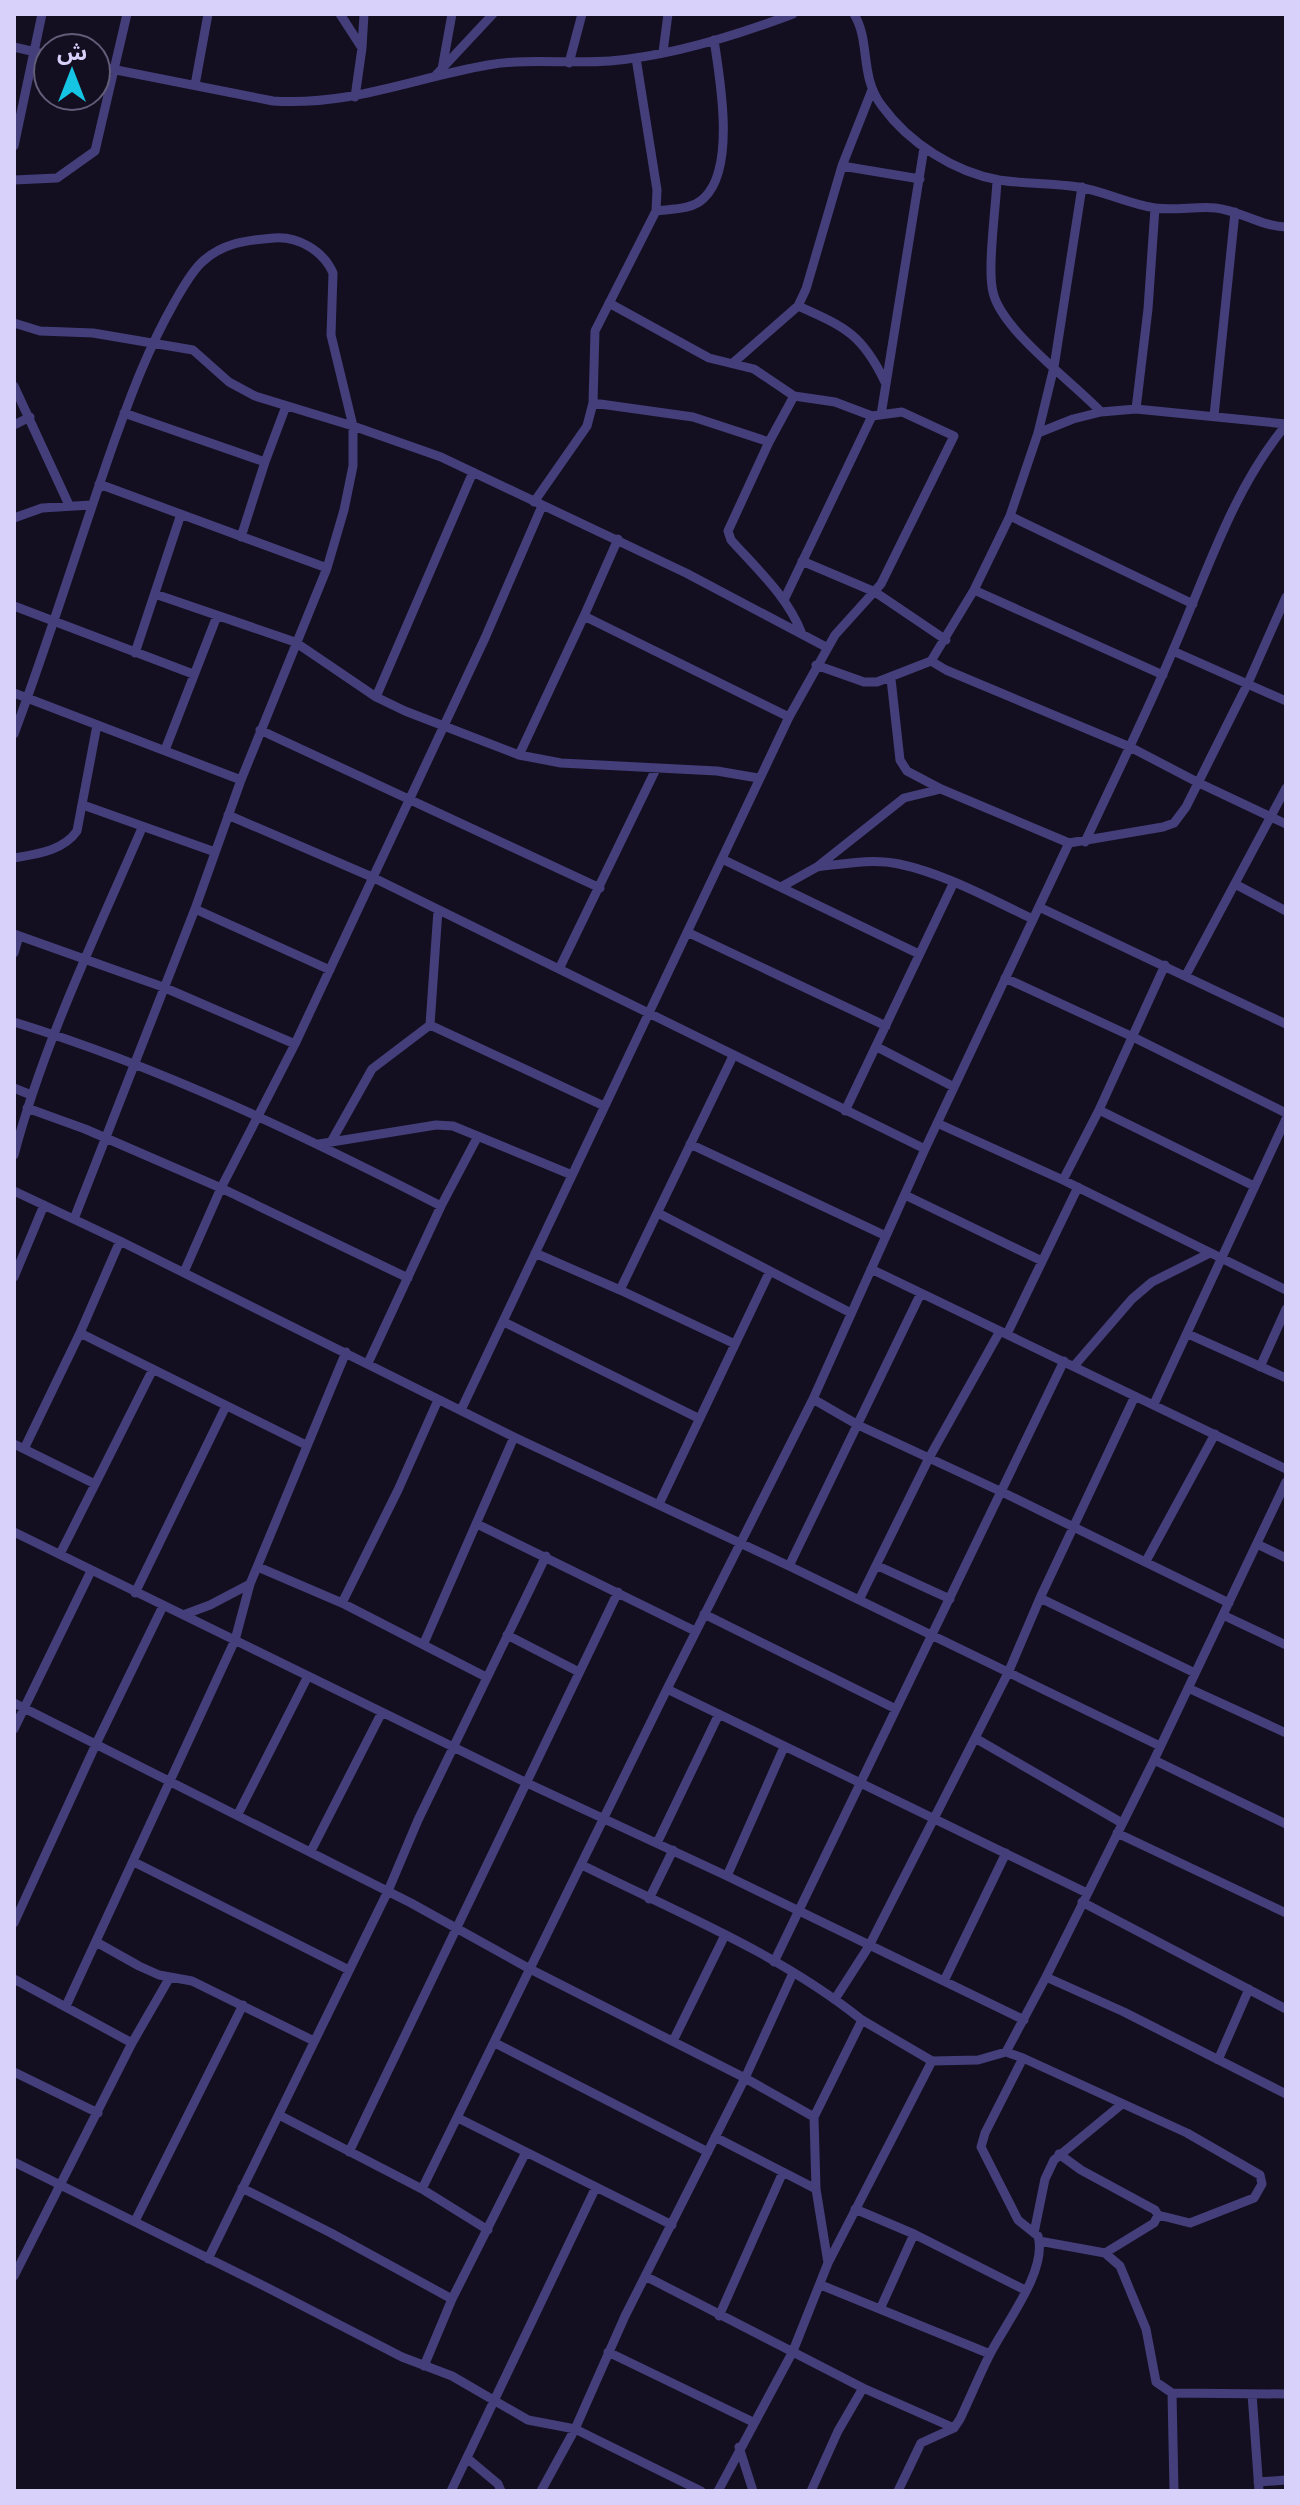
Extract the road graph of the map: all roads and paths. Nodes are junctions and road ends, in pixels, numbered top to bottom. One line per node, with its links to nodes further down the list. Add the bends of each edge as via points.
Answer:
1 (127, 14): 18 (street)
2 (208, 14): 20 (street)
3 (340, 14): 12 (street)
4 (364, 14): 12 (street)
5 (452, 14): 19 (street)
6 (493, 14): 19 (street)
7 (582, 14): 16 (street)
8 (668, 14): 13 (street)
9 (793, 14): 11 (street)
10 (854, 14): 21 (street)
11 (714, 40): 13 (street); 32 (street, via 723,97 718,173 713,187 694,205)
12 (362, 48): 22 (street)
13 (663, 52): 15 (street)
14 (32, 58): 23 (street)
15 (636, 58): 16 (street); 32 (street)
16 (569, 63): 19 (street, via 491,64)
17 (112, 70): 18 (street)
18 (115, 71): 20 (street); 28 (street, via 95,151 57,178)
19 (439, 73): 22 (street)
20 (195, 85): 22 (street, via 273,101)
21 (872, 90): 25 (street); 26 (street)
22 (355, 97)
23 (18, 105): 24 (street)
24 (14, 146)
25 (924, 148): 27 (street); 29 (street)
26 (842, 166): 27 (street); 36 (street)
27 (920, 179): 41 (street)
28 (14, 180)
29 (997, 180): 30 (street); 40 (street, via 992,291 1009,323)
30 (1082, 187): 31 (street); 40 (street)
31 (1155, 208): 33 (street); 46 (street)
32 (656, 211): 35 (street)
33 (1235, 212): 34 (street); 50 (street)
34 (1286, 227)
35 (609, 303): 39 (street, via 709,358); 44 (street, via 594,337)
36 (798, 306): 39 (street); 41 (street, via 857,338)
37 (14, 323): 38 (street, via 40,331)
38 (151, 343): 45 (street, via 193,350 229,382); 48 (street); 54 (street, via 185,284 219,249 249,240 298,240 333,273 331,335)
39 (733, 363): 43 (street, via 754,369)
40 (1054, 367): 47 (street); 55 (street)
41 (885, 382): 49 (street)
42 (14, 386): 51 (street)
43 (794, 396): 49 (street); 56 (street)
44 (593, 403): 56 (street, via 693,417); 60 (street, via 587,426)
45 (286, 406): 54 (street); 57 (street)
46 (1136, 409): 47 (street); 50 (street)
47 (1101, 412): 55 (street)
48 (124, 413): 57 (street); 59 (street)
49 (876, 415): 68 (street); 71 (street, via 902,412 954,436)
50 (1214, 416): 53 (street)
51 (30, 417): 52 (street); 61 (street)
52 (14, 425)
53 (1286, 425): 75 (street, via 1245,483)
54 (353, 426): 58 (street); 69 (street, via 353,466)
55 (1038, 433): 64 (street)
56 (769, 442): 74 (street, via 728,531)
57 (265, 462): 66 (street)
58 (473, 472): 60 (street); 93 (street)
59 (99, 484): 62 (street); 63 (street)
60 (538, 504): 67 (street); 98 (street)
61 (69, 505): 62 (street); 65 (street)
62 (91, 505): 79 (street)
63 (181, 514): 66 (street); 72 (street)
64 (1010, 516): 70 (street); 75 (street)
65 (14, 518)
66 (241, 537): 69 (street)
67 (618, 539): 78 (street); 80 (street)
68 (802, 561): 71 (street); 74 (street)
69 (327, 568): 82 (street)
70 (974, 590): 81 (street); 89 (street)
71 (875, 592): 81 (street); 83 (street)
72 (155, 594): 77 (street); 85 (street)
73 (1286, 597): 91 (street)
74 (784, 600): 80 (street)
75 (1193, 604): 84 (street)
76 (14, 606): 79 (street)
77 (217, 616): 82 (street); 88 (street)
78 (584, 616): 96 (street); 103 (street)
79 (53, 620): 85 (street); 94 (street)
80 (802, 634): 83 (street)
81 (946, 640): 86 (street)
82 (295, 642): 93 (street); 99 (street)
83 (826, 647): 87 (street)
84 (1173, 651): 89 (street); 91 (street)
85 (135, 653): 88 (street)
86 (931, 661): 90 (street); 101 (street)
87 (816, 665): 90 (street, via 864,682); 96 (street)
88 (193, 674): 102 (street)
89 (1163, 675): 101 (street)
90 (891, 679): 109 (street, via 901,765)
91 (1248, 683): 95 (street); 107 (street)
92 (14, 693): 94 (street)
93 (376, 697): 98 (street)
94 (27, 699): 97 (street); 100 (street)
95 (1286, 701)
96 (789, 717): 105 (street)
97 (97, 725): 102 (street); 111 (street)
98 (443, 726): 103 (street); 110 (street)
99 (260, 730): 106 (street); 110 (street)
100 (14, 734)
101 (1130, 747): 107 (street); 116 (street)
102 (165, 750): 106 (street)
103 (519, 755): 104 (street)
104 (656, 769): 105 (street); 126 (street)
105 (758, 778): 120 (street)
106 (241, 780): 112 (street)
107 (1199, 783): 113 (street); 116 (street, via 1174,823)
108 (1286, 788): 113 (street)
109 (941, 789): 117 (street); 121 (street, via 904,798)
110 (409, 799): 122 (street); 126 (street)
111 (83, 805): 115 (street); 119 (street, via 71,840)
112 (228, 815): 118 (street); 122 (street)
113 (1272, 817): 114 (street); 124 (street)
114 (1286, 824)
115 (142, 828): 118 (street); 136 (street)
116 (1085, 842): 117 (street)
117 (1069, 843): 127 (street)
118 (215, 852): 128 (street)
119 (14, 858)
120 (722, 859): 125 (street); 132 (street)
121 (817, 867): 123 (street, via 897,863); 125 (street)
122 (372, 877): 129 (street); 139 (street)
123 (954, 882): 131 (street); 135 (street)
124 (1235, 884): 130 (street); 140 (street)
125 (781, 887): 135 (street)
126 (600, 888): 138 (street)
127 (1039, 907): 131 (street); 137 (street)
128 (195, 909): 139 (street); 142 (street)
129 (438, 910): 138 (street); 146 (street)
130 (1286, 911)
131 (1033, 919): 141 (street)
132 (687, 932): 143 (street); 147 (street)
133 (16, 935): 134 (street); 136 (street)
134 (14, 953)
135 (919, 954): 147 (street)
136 (85, 961): 142 (street); 148 (street)
137 (1165, 965): 140 (street); 149 (street)
138 (560, 967): 143 (street)
139 (330, 970): 150 (street)
140 (1186, 975): 145 (street)
141 (1005, 978): 149 (street); 154 (street)
142 (163, 987): 150 (street); 153 (street)
143 (648, 1014): 152 (street); 157 (street)
144 (14, 1022): 148 (street)
145 (1286, 1024)
146 (430, 1025): 157 (street); 166 (street, via 372,1069)
147 (886, 1026): 151 (street)
148 (55, 1034): 153 (street); 156 (street)
149 (1133, 1037): 159 (street); 162 (street)
150 (295, 1044): 161 (street)
151 (877, 1047): 154 (street); 160 (street)
152 (733, 1056): 160 (street); 168 (street)
153 (135, 1063): 161 (street); 165 (street)
154 (954, 1087): 163 (street)
155 (14, 1088): 156 (street)
156 (31, 1095): 158 (street)
157 (604, 1106): 171 (street)
158 (27, 1108): 165 (street); 170 (street)
159 (1099, 1110): 172 (street); 173 (street)
160 (845, 1111): 169 (street)
161 (258, 1116): 167 (street); 175 (street)
162 (1286, 1116): 173 (street)
163 (937, 1123): 169 (street); 172 (street)
164 (478, 1136): 166 (street, via 436,1125); 171 (street); 179 (street)
165 (107, 1138): 175 (street); 181 (street)
166 (331, 1142): 167 (street)
167 (319, 1144): 179 (street)
168 (690, 1144): 180 (street); 182 (street)
169 (925, 1149): 177 (street)
170 (14, 1155)
171 (572, 1175): 184 (street)
172 (1063, 1180): 174 (street)
173 (1254, 1186): 186 (street)
174 (1078, 1187): 185 (street); 187 (street)
175 (221, 1188): 189 (street); 192 (street)
176 (14, 1191): 178 (street)
177 (905, 1195): 182 (street); 187 (street)
178 (44, 1205): 181 (street); 191 (street)
179 (441, 1206): 192 (street)
180 (658, 1213): 190 (street); 193 (street)
181 (74, 1219): 183 (street)
182 (886, 1236): 188 (street)
183 (120, 1241): 189 (street); 200 (street)
184 (535, 1253): 193 (street); 198 (street)
185 (1208, 1254): 186 (street); 206 (street, via 1152,1282)
186 (1221, 1259): 194 (street); 201 (street)
187 (1042, 1261): 199 (street)
188 (871, 1269): 195 (street); 197 (street)
189 (184, 1272): 203 (street)
190 (769, 1273): 197 (street); 202 (street)
191 (14, 1277)
192 (408, 1278): 205 (street)
193 (620, 1290): 202 (street)
194 (1286, 1290)
195 (921, 1293): 199 (street); 217 (street)
196 (1286, 1309): 207 (street)
197 (851, 1313): 211 (street)
198 (504, 1322): 215 (street); 216 (street)
199 (1003, 1332): 204 (street); 222 (street)
200 (80, 1333): 208 (street); 221 (street)
201 (1188, 1334): 207 (street); 213 (street)
202 (735, 1344): 216 (street)
203 (346, 1352): 205 (street); 220 (street)
204 (1064, 1361): 206 (street); 226 (street)
205 (368, 1363): 212 (street)
206 (1074, 1366): 210 (street)
207 (1260, 1367): 209 (street)
208 (153, 1369): 214 (street); 225 (street)
209 (1286, 1378)
210 (1135, 1396): 213 (street); 229 (street)
211 (813, 1399): 217 (street); 231 (street)
212 (438, 1400): 215 (street); 248 (street)
213 (1154, 1404): 218 (street)
214 (226, 1406): 220 (street); 244 (street)
215 (461, 1410): 219 (street)
216 (698, 1418): 227 (street)
217 (858, 1425): 222 (street); 238 (street)
218 (1215, 1434): 223 (street); 237 (street)
219 (514, 1437): 227 (street); 228 (street)
220 (306, 1445): 240 (street)
221 (19, 1446): 225 (street)
222 (929, 1458): 226 (street); 239 (street)
223 (1286, 1469)
224 (1286, 1482): 232 (street)
225 (95, 1484): 234 (street)
226 (1002, 1492): 229 (street); 246 (street)
227 (659, 1504): 231 (street)
228 (477, 1524): 235 (street); 258 (street)
229 (1072, 1527): 237 (street); 245 (street)
230 (16, 1534): 233 (street); 234 (street)
231 (740, 1543): 238 (street); 251 (street)
232 (1257, 1544): 236 (street); 249 (street)
233 (14, 1545)
234 (60, 1554): 241 (street)
235 (546, 1556): 243 (street); 255 (street)
236 (1286, 1558)
237 (1146, 1561): 249 (street)
238 (789, 1566): 247 (street)
239 (878, 1566): 246 (street); 247 (street)
240 (258, 1567): 242 (street); 248 (street)
241 (91, 1571): 244 (street); 267 (street)
242 (250, 1584): 252 (street); 257 (street)
243 (618, 1592): 254 (street); 260 (street)
244 (135, 1593): 250 (street)
245 (1040, 1598): 261 (street); 262 (street)
246 (950, 1599): 256 (street)
247 (859, 1600): 256 (street)
248 (342, 1603): 258 (street)
249 (1229, 1603): 253 (street)
250 (163, 1606): 252 (street); 274 (street)
251 (704, 1614): 254 (street); 268 (street)
252 (183, 1615): 257 (street)
253 (1223, 1615): 259 (street); 262 (street)
254 (695, 1631): 266 (street)
255 (507, 1635): 260 (street); 264 (street)
256 (933, 1637): 261 (street); 268 (street)
257 (235, 1640): 263 (street); 279 (street)
258 (424, 1643): 264 (street)
259 (1286, 1645)
260 (579, 1672): 280 (street)
261 (1008, 1673): 273 (street); 275 (street)
262 (1195, 1673): 265 (street)
263 (308, 1676): 269 (street); 282 (street)
264 (486, 1677): 276 (street)
265 (1188, 1688): 272 (street); 275 (street)
266 (667, 1689): 270 (street); 284 (street)
267 (19, 1706): 271 (street); 274 (street)
268 (896, 1709): 281 (street)
269 (382, 1712): 276 (street); 289 (street)
270 (719, 1714): 277 (street); 287 (street)
271 (14, 1729)
272 (1286, 1733)
273 (975, 1738): 283 (street); 286 (street)
274 (96, 1744): 279 (street); 299 (street)
275 (1160, 1746): 278 (street)
276 (453, 1747): 280 (street); 294 (street)
277 (784, 1747): 281 (street); 293 (street)
278 (1154, 1760): 285 (street); 286 (street)
279 (169, 1780): 282 (street); 291 (street)
280 (527, 1783): 284 (street); 300 (street)
281 (860, 1783): 283 (street); 297 (street)
282 (238, 1814): 289 (street)
283 (935, 1817): 290 (street); 303 (street)
284 (605, 1819): 287 (street); 292 (street)
285 (1286, 1824)
286 (1120, 1828): 295 (street); 298 (street)
287 (657, 1843): 288 (street)
288 (673, 1850): 293 (street); 296 (street)
289 (311, 1851): 294 (street)
290 (1006, 1853): 295 (street); 311 (street)
291 (134, 1862): 302 (street); 306 (street)
292 (582, 1865): 296 (street); 305 (street)
293 (727, 1876): 297 (street)
294 (388, 1891): 300 (street); 306 (street)
295 (1085, 1897): 309 (street); 312 (street)
296 (649, 1899): 301 (street)
297 (799, 1910): 303 (street); 304 (street)
298 (1286, 1913)
299 (14, 1923)
300 (458, 1928): 305 (street); 336 (street)
301 (725, 1935): 304 (street); 320 (street)
302 (98, 1943): 308 (street); 315 (street)
303 (869, 1946): 311 (street); 313 (street)
304 (774, 1962): 307 (street)
305 (530, 1969): 320 (street); 322 (street)
306 (349, 1970): 319 (street)
307 (793, 1973): 313 (street); 328 (street)
308 (170, 1977): 314 (street, via 192,1981); 321 (street)
309 (1046, 1977): 318 (street); 325 (street)
310 (14, 1979): 315 (street)
311 (944, 1981): 318 (street)
312 (1249, 1989): 316 (street); 325 (street)
313 (835, 1999): 317 (street)
314 (243, 2005): 319 (street); 349 (street)
315 (66, 2006): 321 (street)
316 (1286, 2009)
317 (862, 2020): 326 (street); 333 (street)
318 (1024, 2020): 323 (street)
319 (314, 2041): 332 (street)
320 (673, 2041): 328 (street)
321 (132, 2043): 331 (street)
322 (495, 2043): 334 (street); 338 (street)
323 (1006, 2052): 324 (street); 326 (street, via 978,2060)
324 (1023, 2058): 330 (street); 353 (street, via 981,2147 1018,2220)
325 (1218, 2060): 329 (street)
326 (932, 2061): 347 (street)
327 (14, 2072): 331 (street)
328 (745, 2078): 333 (street); 335 (street)
329 (1286, 2094)
330 (1122, 2104): 339 (street); 348 (street, via 1187,2133 1262,2179 1254,2198 1201,2220 1186,2224)
331 (98, 2113): 342 (street)
332 (279, 2115): 336 (street); 344 (street)
333 (814, 2117): 346 (street)
334 (458, 2118): 337 (street); 345 (street)
335 (715, 2137): 338 (street); 341 (street)
336 (349, 2152): 345 (street)
337 (526, 2152): 343 (street); 351 (street)
338 (708, 2152): 350 (street)
339 (1059, 2154): 348 (street); 353 (street, via 1045,2179)
340 (14, 2162): 342 (street)
341 (783, 2172): 346 (street); 363 (street)
342 (60, 2185): 349 (street); 357 (street)
343 (596, 2187): 350 (street); 372 (street)
344 (242, 2188): 355 (street); 361 (street)
345 (422, 2189): 351 (street)
346 (816, 2189): 356 (street)
347 (855, 2209): 352 (street); 356 (street)
348 (1158, 2215): 354 (street, via 1154,2223)
349 (135, 2221): 355 (street)
350 (672, 2225): 358 (street)
351 (488, 2230): 361 (street)
352 (914, 2234): 360 (street); 362 (street)
353 (1037, 2237): 354 (street); 360 (street, via 1036,2264)
354 (1105, 2253): 369 (street, via 1120,2266 1146,2329 1156,2382)
355 (208, 2259): 367 (street)
356 (828, 2263): 359 (street)
357 (14, 2276)
358 (645, 2276): 363 (street); 365 (street)
359 (821, 2285): 362 (street); 364 (street)
360 (1025, 2290): 366 (street)
361 (452, 2299): 367 (street)
362 (881, 2307): 366 (street)
363 (719, 2316): 364 (street)
364 (793, 2351): 368 (street); 373 (street)
365 (608, 2352): 373 (street); 375 (street)
366 (990, 2354): 374 (street)
367 (424, 2366): 372 (street)
368 (863, 2388): 374 (street); 386 (street)
369 (1172, 2393): 370 (street); 388 (street)
370 (1252, 2394): 371 (street); 379 (street)
371 (1286, 2394)
372 (495, 2401): 375 (street, via 534,2422); 377 (street)
373 (753, 2422): 376 (street)
374 (954, 2428): 387 (street, via 921,2443)
375 (575, 2429): 382 (street); 383 (street)
376 (739, 2447): 384 (street); 385 (street)
377 (467, 2458): 380 (street); 381 (street)
378 (1286, 2480): 379 (street)
379 (1259, 2487)
380 (451, 2491)
381 (501, 2491)
382 (541, 2491)
383 (701, 2491)
384 (718, 2491)
385 (753, 2491)
386 (811, 2491)
387 (898, 2491)
388 (1174, 2491)

